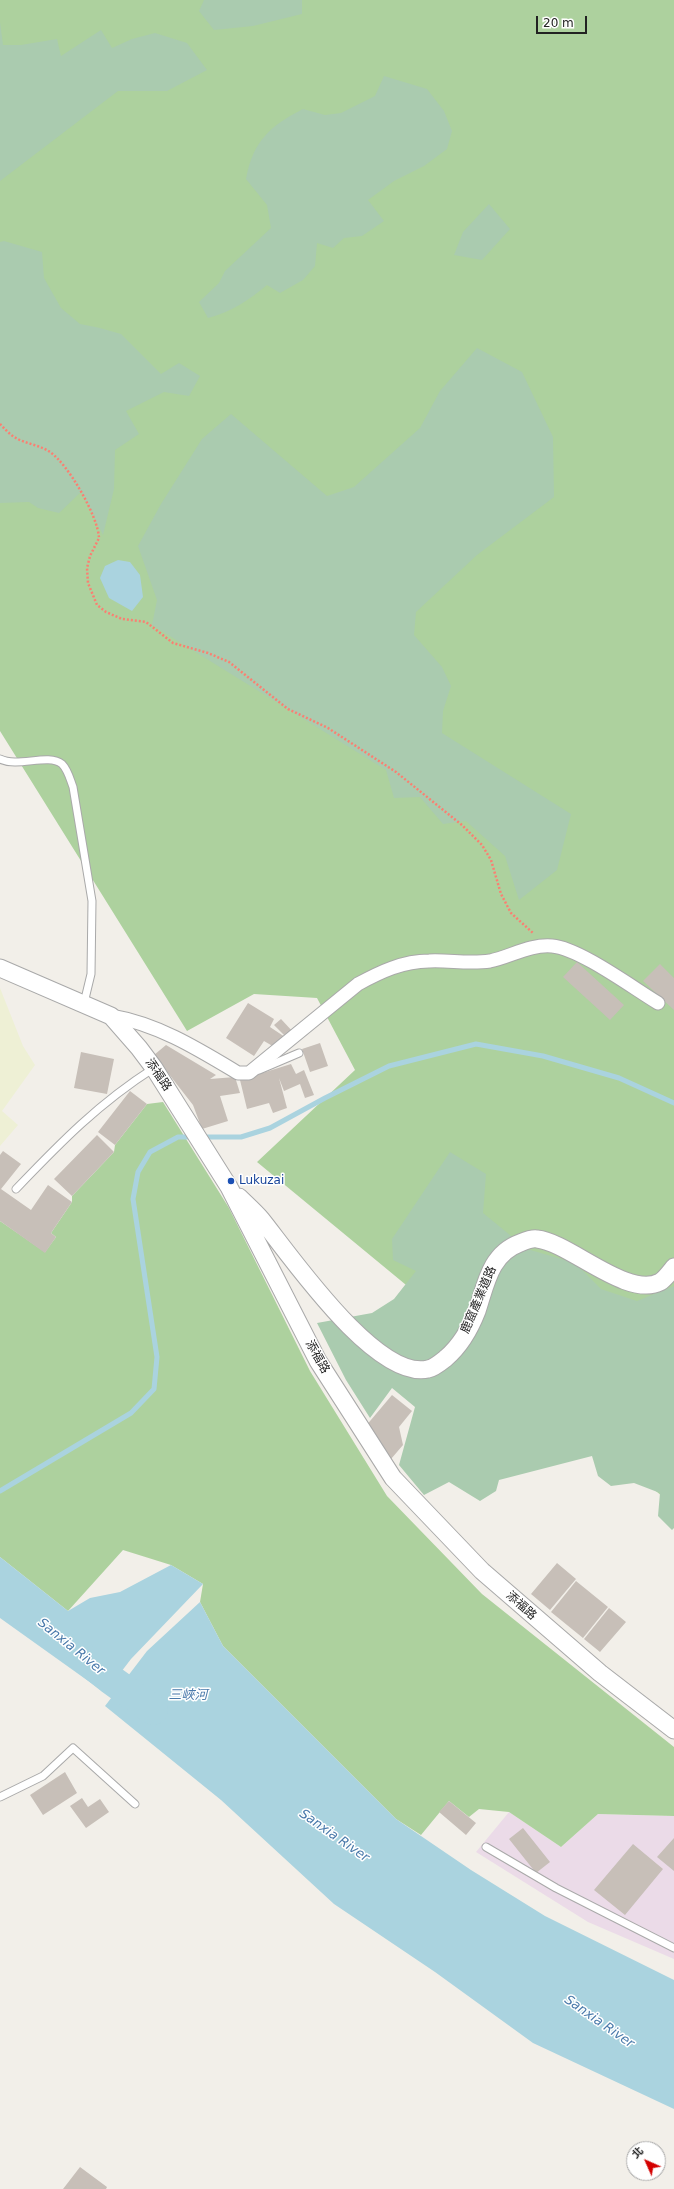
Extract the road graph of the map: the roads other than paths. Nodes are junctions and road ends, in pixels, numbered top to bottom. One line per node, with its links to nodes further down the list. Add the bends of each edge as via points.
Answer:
1 (0, 759): 3 (lane, via 19,763 55,761 67,770 73,787 92,901 91,974)
2 (0, 968): 3 (street, 添福路)
3 (84, 1003): 5 (street, 添福路)
4 (658, 1003): 8 (street, via 598,965 552,946 530,948 488,961 404,963 377,973 358,984)
5 (110, 1016): 7 (street, 添福路); 8 (street, via 157,1028 238,1074)
6 (299, 1054): 8 (lane)
7 (154, 1068): 9 (street, 添福路); 10 (lane, via 82,1121)
8 (250, 1073)
9 (229, 1187): 11 (street, 鹿窟產業道路, via 260,1218 339,1316 394,1364 413,1369 428,1369 454,1352 471,1323 486,1279 499,1256 509,1246 537,1239 558,1246 607,1273 635,1283 650,1285 660,1282); 12 (street, 添福路, via 318,1361 393,1478 482,1571 600,1673)
10 (16, 1189)
11 (674, 1267)
12 (674, 1730)
13 (0, 1797): 14 (lane, via 43,1776 73,1748)
14 (135, 1804)
15 (486, 1847): 16 (lane, via 556,1888)
16 (674, 1948)

